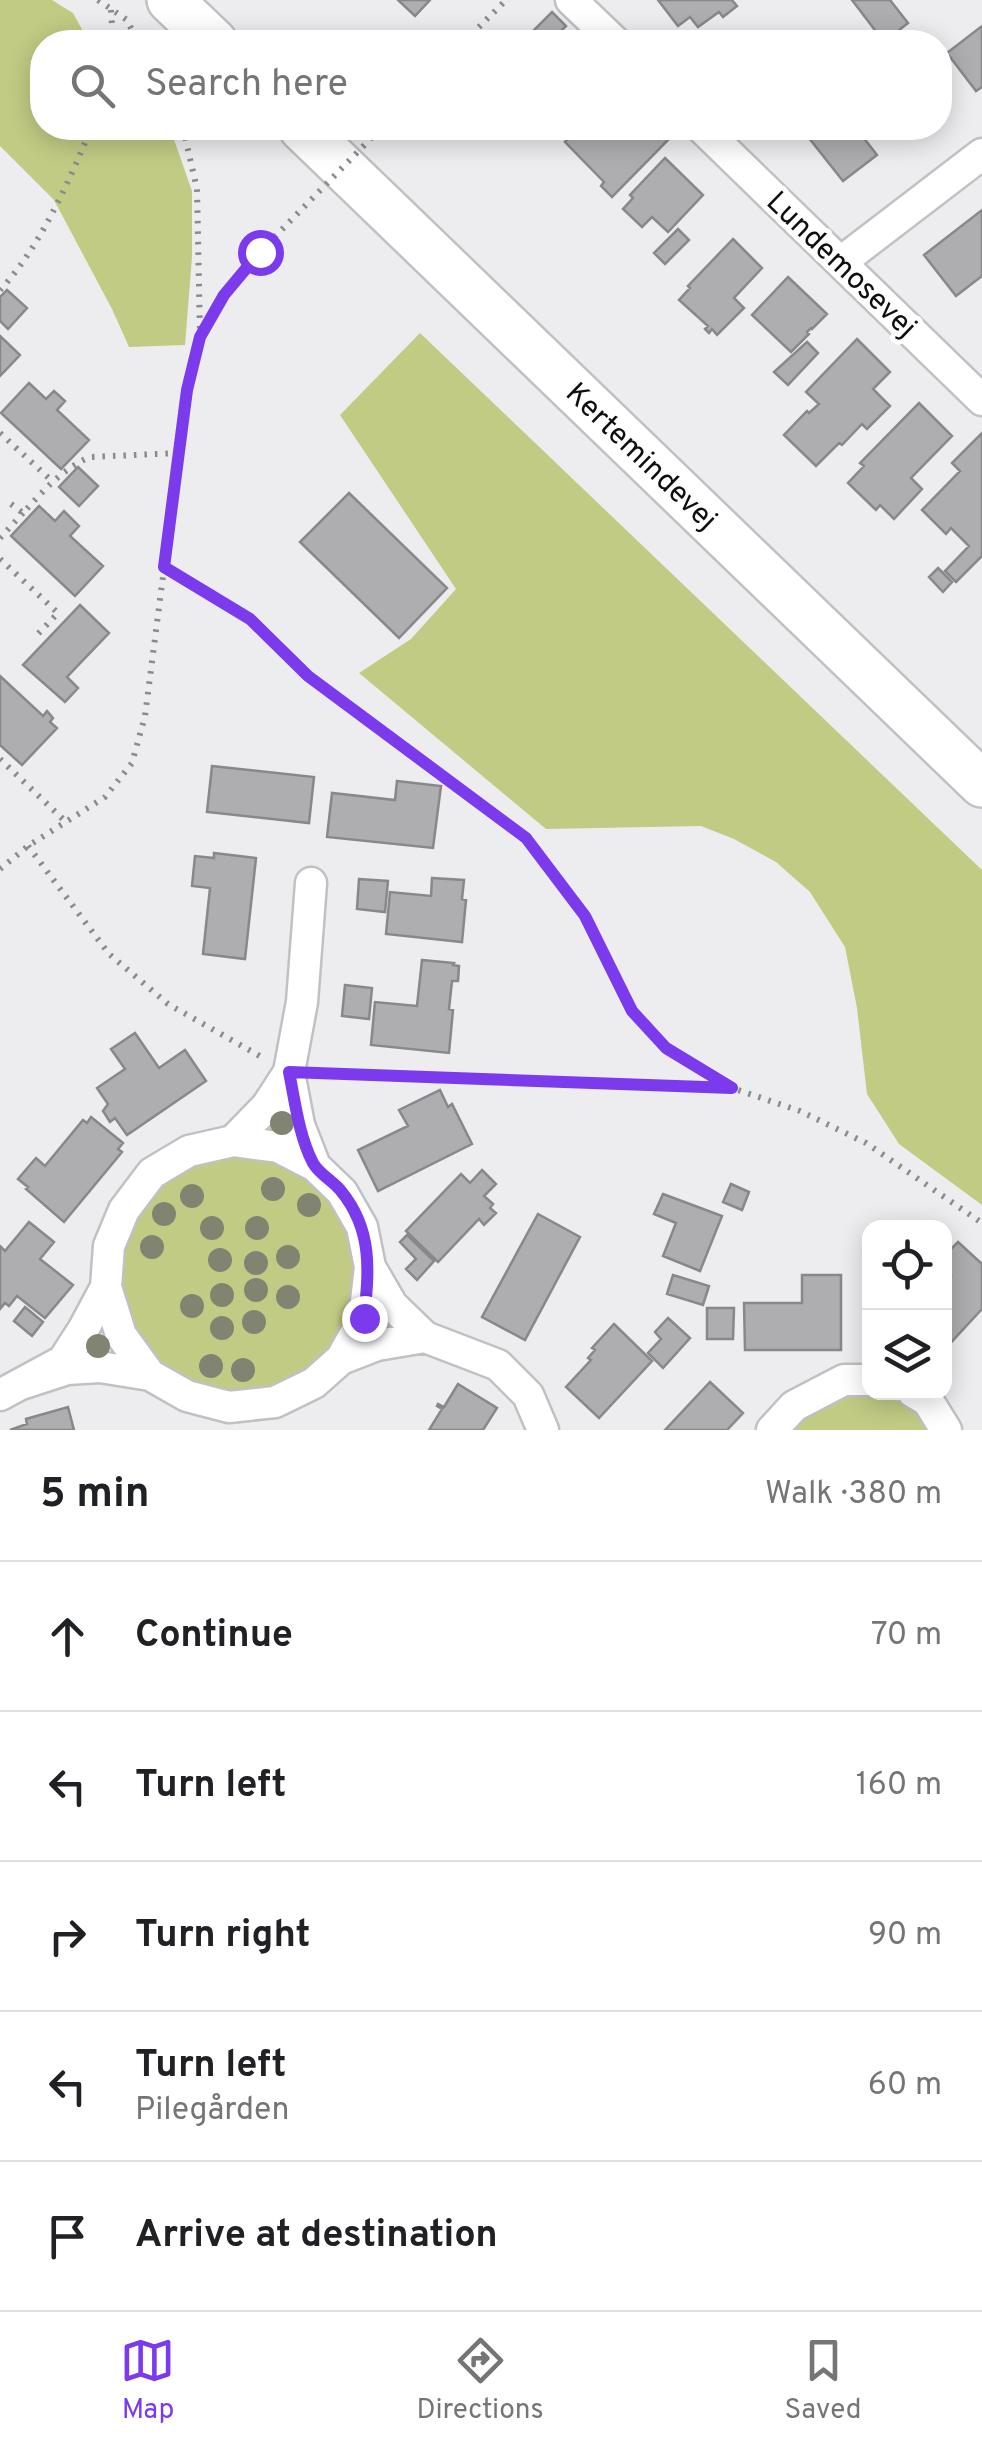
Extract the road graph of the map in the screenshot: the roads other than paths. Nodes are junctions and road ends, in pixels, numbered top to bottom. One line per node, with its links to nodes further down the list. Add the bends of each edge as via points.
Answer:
1 (170, 0): 3 (main road)
2 (571, 0): 4 (street)
3 (201, 30)
4 (602, 30)
5 (314, 140): 10 (main road, Kertemindevej)
6 (714, 140): 8 (street, Lundemosevej)
7 (982, 154): 8 (street)
8 (840, 262): 9 (street, Lundemosevej)
9 (982, 400)
10 (982, 784)
11 (311, 883): 12 (street)
12 (289, 1072): 13 (street); 14 (street)
13 (233, 1141): 14 (street, via 278,1147); 16 (street, via 190,1151 152,1173 124,1210 109,1246)
14 (314, 1166): 15 (street, via 342,1192 362,1228)
15 (370, 1267): 17 (street, via 392,1304); 18 (street, via 364,1318)
16 (106, 1287): 19 (street, via 121,1336); 21 (street, via 62,1361)
17 (426, 1337): 18 (street); 23 (street, via 498,1365 528,1395)
18 (342, 1359): 19 (street, via 314,1384 275,1402 229,1407 187,1396)
19 (150, 1374): 21 (street, via 100,1366 66,1369)
20 (862, 1380): 24 (street, via 844,1380 794,1406)
21 (10, 1390)
22 (926, 1400): 25 (street)
23 (543, 1430)
24 (772, 1430)
25 (946, 1430)

